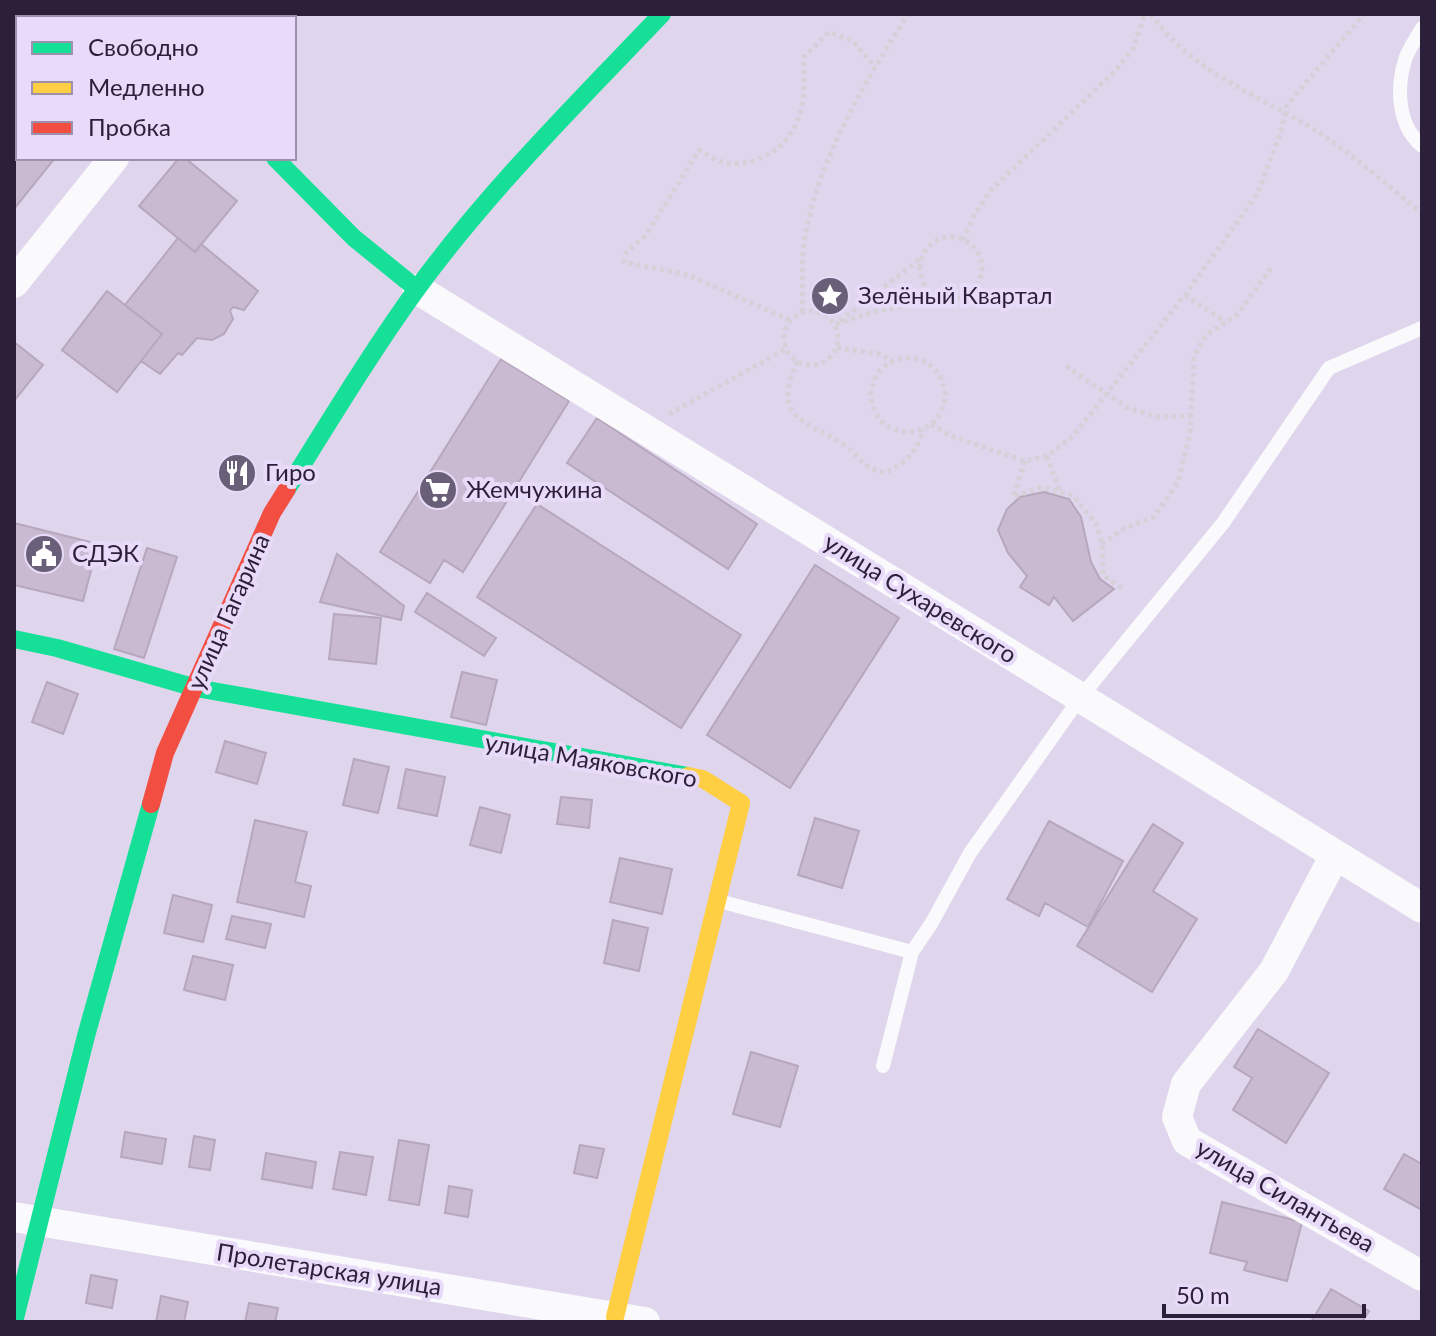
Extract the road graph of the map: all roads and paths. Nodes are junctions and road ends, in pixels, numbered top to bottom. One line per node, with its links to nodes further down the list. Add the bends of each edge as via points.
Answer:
1 (662, 14): 16 (main road, улица Гагарина, via 507,177)
2 (908, 14): 6 (path)
3 (1364, 14): 7 (path, via 1287,105)
4 (1152, 15): 7 (path, via 1176,46 1208,71); 12 (path, via 1116,70 991,190)
5 (1422, 28): 8 (lane, via 1406,56 1398,100 1412,138)
6 (875, 67): 19 (path, via 841,131 812,204 804,246); 20 (path, via 853,41 829,32 803,58 803,108 795,131 774,153 752,162 725,163 699,150 646,235 626,253 624,262 688,275)
7 (1285, 114): 11 (path, via 1316,130); 17 (path, via 1258,193)
8 (1422, 146)
9 (112, 160): 15 (street)
10 (277, 160): 16 (main road, via 354,238)
11 (1422, 213)
12 (963, 240): 13 (path, via 938,239); 18 (path, via 978,253 980,278 963,297)
13 (921, 257): 18 (path, via 923,283); 22 (path)
14 (1272, 267): 21 (path, via 1237,315)
15 (14, 283)
16 (417, 289): 32 (street, улица Сухаревского); 40 (main road, улица Гагарина, via 272,513)
17 (1185, 295): 21 (path); 29 (path)
18 (944, 299): 22 (path)
19 (802, 312): 20 (path); 22 (path, via 821,312)
20 (790, 320): 24 (path)
21 (1225, 322): 30 (path, via 1206,335 1194,356)
22 (836, 324): 25 (path)
23 (1422, 328): 41 (lane, via 1329,368 1223,523)
24 (786, 348): 26 (path); 32 (path)
25 (837, 348): 26 (path, via 820,364); 27 (path)
26 (797, 361): 33 (path, via 787,401 799,420 846,447 867,468 885,473 905,463 918,447)
27 (893, 361): 31 (path, via 916,358 937,370 946,392 940,416); 33 (path, via 871,387 874,410 889,427)
28 (1066, 366): 29 (path)
29 (1106, 395): 30 (path, via 1158,417); 34 (path, via 1073,436)
30 (1191, 416): 37 (path, via 1178,482 1170,494 1154,517)
31 (931, 424): 33 (path); 35 (path)
32 (644, 428): 41 (street, улица Сухаревского)
33 (923, 429)
34 (1047, 456): 35 (path); 36 (path)
35 (1025, 461): 36 (path, via 1013,497 1042,487)
36 (1059, 490): 37 (path, via 1082,504)
37 (1102, 544): 38 (path, via 1103,575)
38 (1123, 589)
39 (14, 639): 40 (main road, улица Маяковского)
40 (196, 688): 43 (main road, улица Маяковского, via 703,779 741,803); 47 (main road, улица Гагарина, via 165,753 86,1036)
41 (1080, 698): 42 (street, улица Сухаревского); 45 (lane, via 970,853)
42 (1335, 855): 44 (street, улица Сухаревского); 48 (street, улица Силантьева, via 1274,971 1186,1084 1177,1117 1187,1141)
43 (717, 900): 45 (lane); 49 (main road, улица Маяковского)
44 (1422, 908)
45 (912, 952): 46 (lane)
46 (883, 1066)
47 (27, 1220): 49 (street, Пролетарская улица); 50 (main road, улица Гагарина)
48 (1422, 1276)
49 (615, 1317): 51 (street, Пролетарская улица)
50 (14, 1322)
51 (645, 1322)

